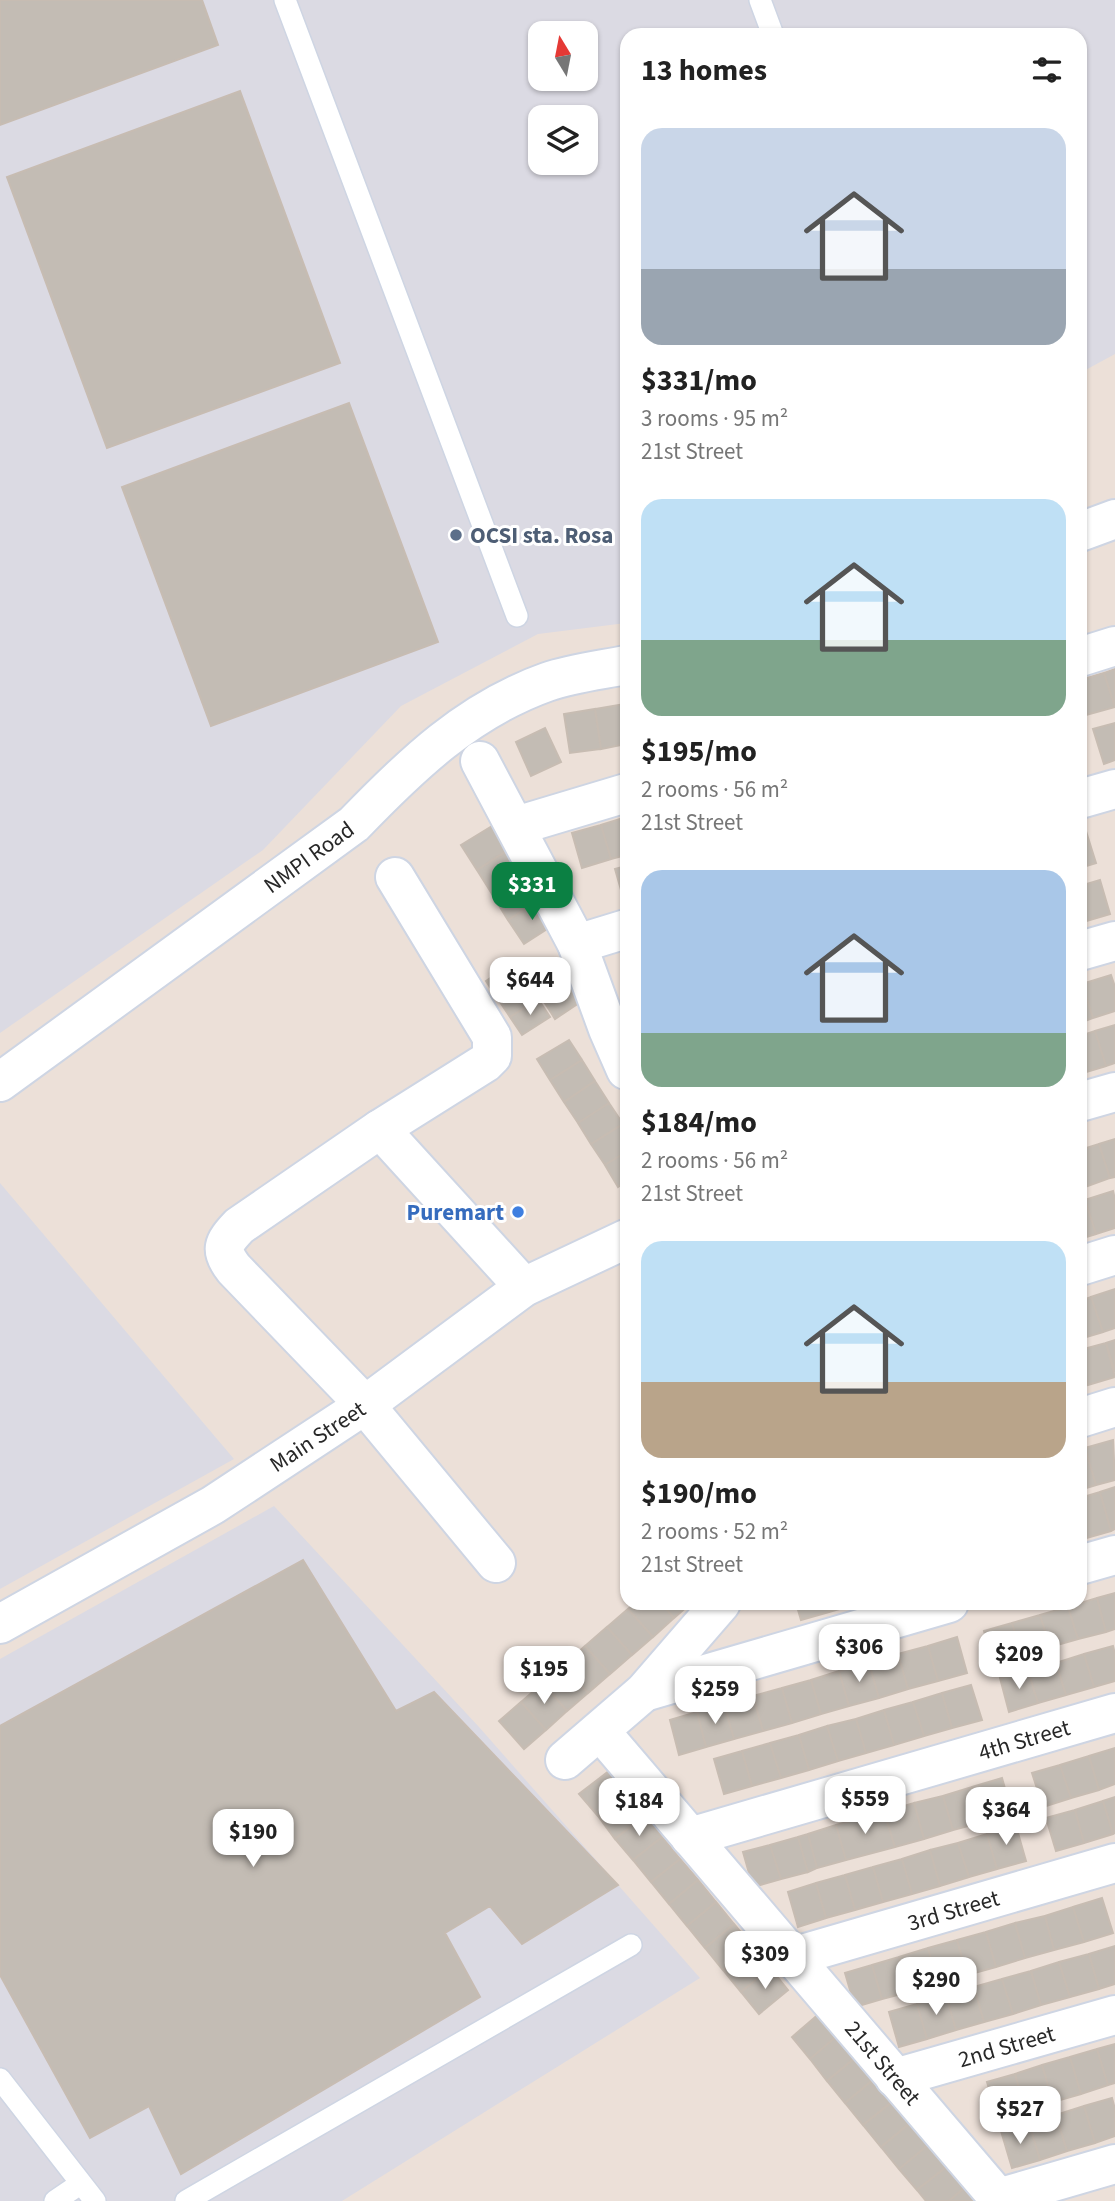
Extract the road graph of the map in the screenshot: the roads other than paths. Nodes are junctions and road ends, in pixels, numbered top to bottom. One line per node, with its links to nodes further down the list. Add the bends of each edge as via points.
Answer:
1 (285, 0): 6 (lane)
2 (760, 0): 3 (lane)
3 (770, 28)
4 (1115, 519): 5 (street)
5 (1087, 529)
6 (517, 617)
7 (1115, 646): 8 (street)
8 (1087, 655)
9 (620, 666): 21 (street, NMPI Road, via 549,681 496,703 403,772 354,824)
10 (480, 761): 14 (street)
11 (1115, 789): 13 (street)
12 (620, 795): 14 (street)
13 (1087, 797)
14 (516, 826): 18 (street)
15 (395, 877): 24 (street, via 492,1037 493,1048 485,1063)
16 (620, 931): 18 (street)
17 (1115, 941): 19 (street)
18 (578, 944): 20 (street)
19 (1087, 949)
20 (620, 1056)
21 (0, 1082)
22 (1115, 1092): 23 (street)
23 (1087, 1100)
24 (380, 1129): 28 (street); 29 (street, via 239,1226 224,1248 234,1269)
25 (620, 1242): 28 (street, Main Street)
26 (1115, 1255): 27 (street)
27 (1087, 1264)
28 (524, 1287): 29 (street, Main Street)
29 (365, 1405): 33 (street); 37 (street, Main Street, via 213,1504)
30 (1115, 1407): 31 (street)
31 (1087, 1416)
32 (1115, 1555): 34 (street)
33 (496, 1563)
34 (1087, 1563)
35 (715, 1610): 38 (street)
36 (925, 1610): 38 (street)
37 (0, 1624)
38 (644, 1692): 40 (street)
39 (1115, 1713): 42 (street, 4th Street)
40 (600, 1731): 41 (street); 42 (street, 21st Street)
41 (565, 1760)
42 (690, 1837): 45 (street, 21st Street)
43 (1115, 1863): 45 (street, 3rd Street)
44 (631, 1945): 54 (lane)
45 (792, 1957): 47 (street, 21st Street)
46 (1115, 2015): 47 (street, 2nd Street)
47 (895, 2078): 51 (street, 21st Street)
48 (0, 2079): 50 (lane)
49 (1115, 2164): 51 (street)
50 (79, 2184): 52 (lane); 53 (lane)
51 (999, 2199)
52 (55, 2201)
53 (95, 2201)
54 (186, 2201)

